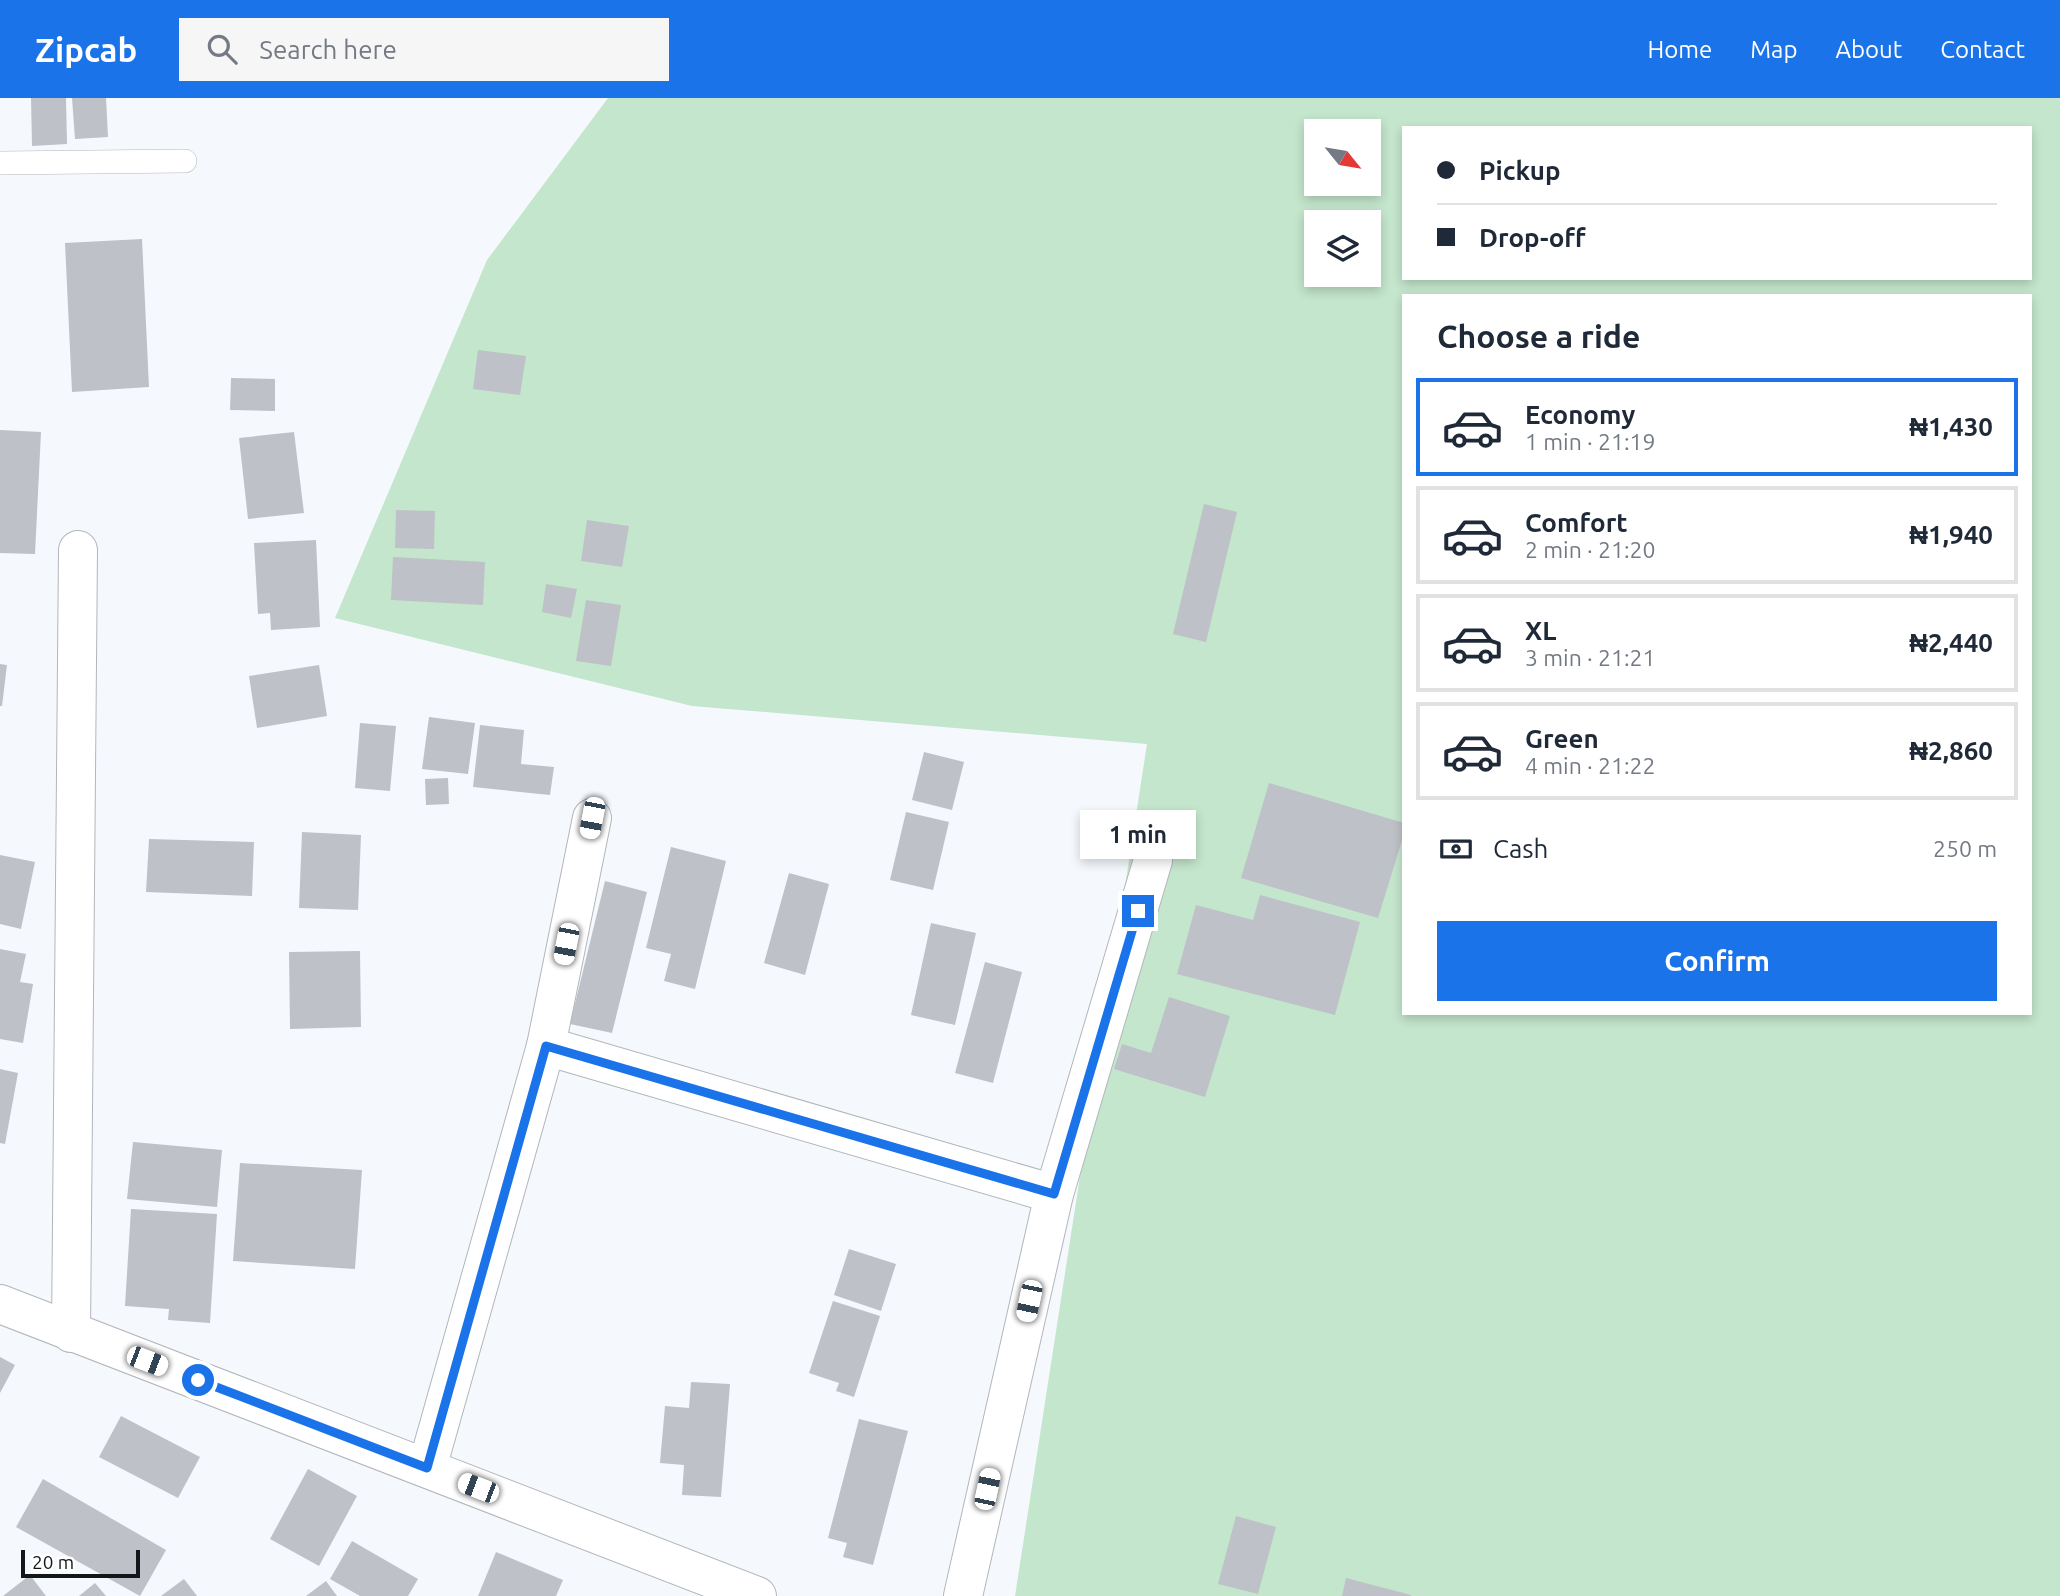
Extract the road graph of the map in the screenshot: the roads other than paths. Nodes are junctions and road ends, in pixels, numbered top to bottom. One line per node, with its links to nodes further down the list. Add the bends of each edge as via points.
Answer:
1 (185, 161): 2 (lane)
2 (0, 163)
3 (78, 550): 9 (street)
4 (592, 818): 6 (street)
5 (1153, 860): 7 (street)
6 (546, 1046): 7 (street); 10 (street)
7 (1054, 1194): 12 (street)
8 (0, 1304): 9 (street)
9 (71, 1333): 10 (street)
10 (427, 1468): 11 (street)
11 (757, 1596)
12 (963, 1596)

